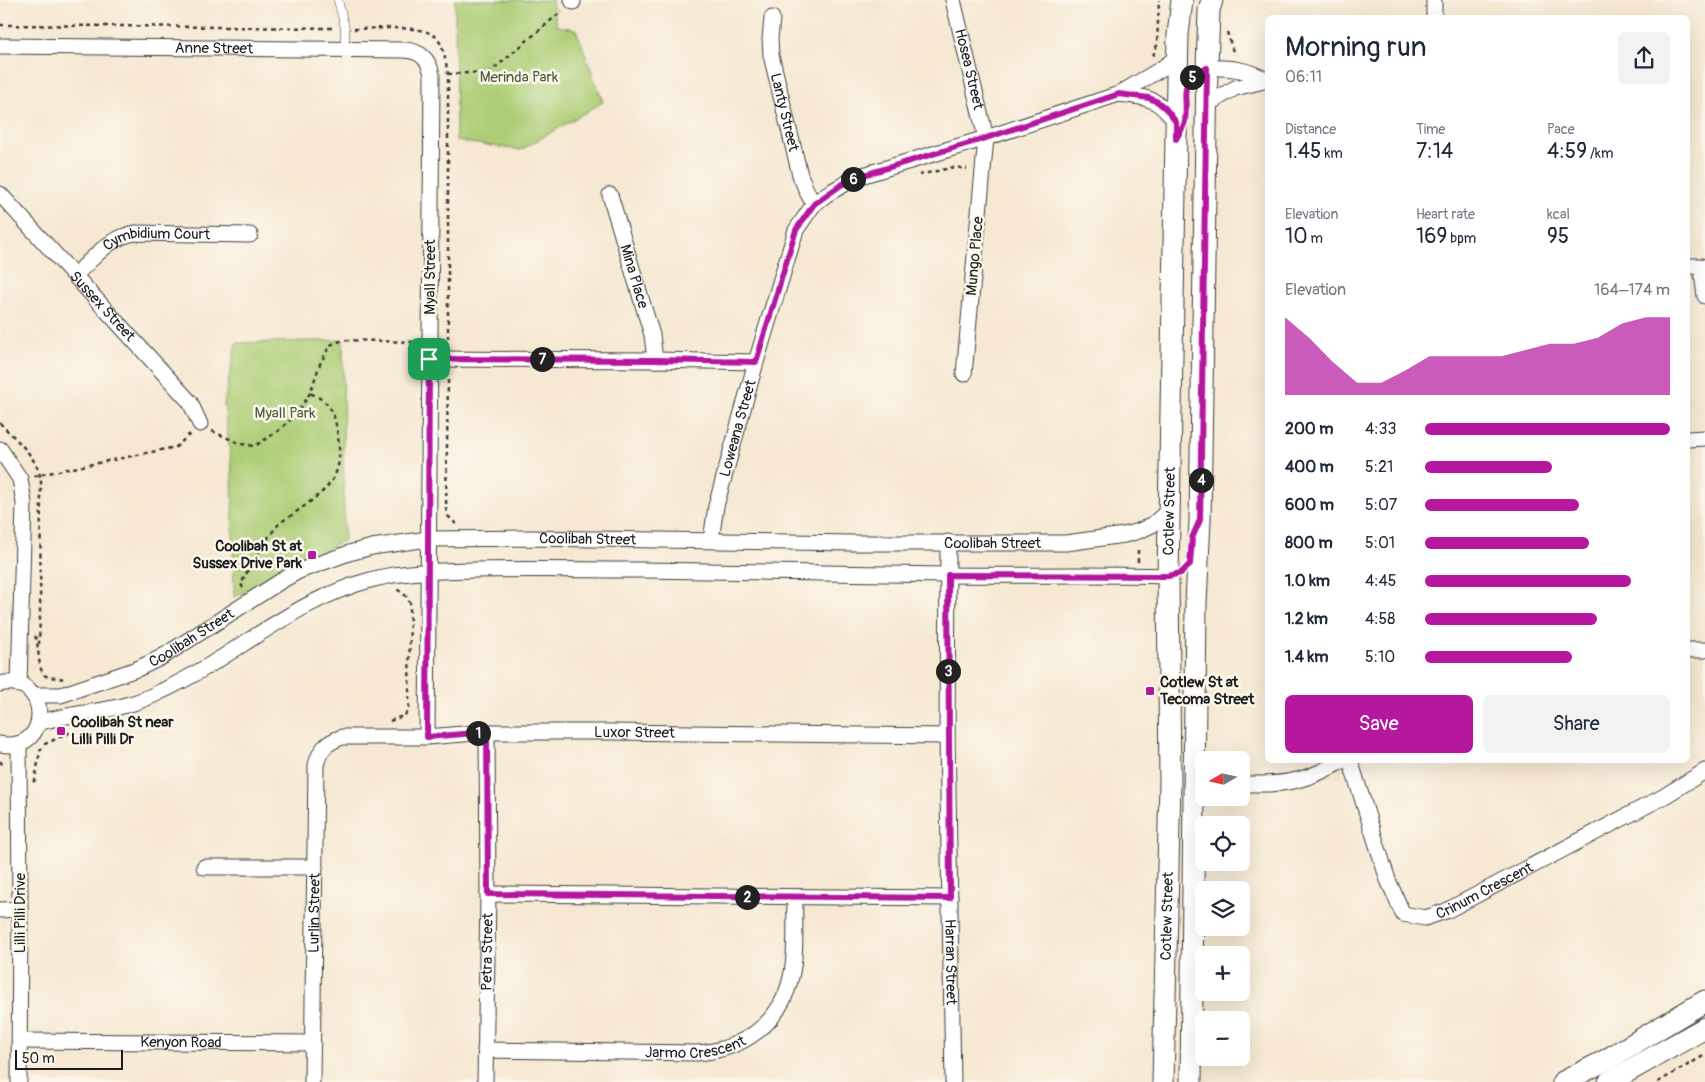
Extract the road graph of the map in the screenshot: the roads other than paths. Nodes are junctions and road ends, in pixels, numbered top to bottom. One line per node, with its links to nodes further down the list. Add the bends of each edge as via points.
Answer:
1 (338, 0): 9 (lane)
2 (953, 0): 18 (street, Hosea Street)
3 (1182, 0): 10 (main road, Cotlew Street)
4 (1212, 0): 12 (main road, Cotlew Street)
5 (1434, 0): 6 (street)
6 (1434, 15)
7 (772, 18): 21 (street, Lanty Street, via 771,56 800,175)
8 (0, 46): 9 (street, Anne Street)
9 (345, 49): 11 (street, Anne Street, via 412,50)
10 (1177, 56): 15 (street, Loweana Street); 17 (main road, Cotlew Street)
11 (425, 58): 26 (street, Myall Street, via 432,75)
12 (1207, 68): 13 (street, via 1252,72); 16 (main road, Cotlew Street); 17 (main road, via 1193,75 1188,82 1185,123)
13 (1265, 79)
14 (1265, 80): 16 (street, via 1235,88)
15 (1119, 94): 17 (street, Loweana Street, via 1158,102 1165,108); 18 (street, Loweana Street)
16 (1206, 105): 35 (main road, Cotlew Street)
17 (1176, 130): 34 (main road, Cotlew Street)
18 (986, 138): 21 (street, Loweana Street, via 857,177); 29 (street, Mungo Place)
19 (0, 194): 24 (street, Sussex Street)
20 (610, 195): 27 (street, Mina Place, via 652,335)
21 (814, 204): 28 (street, Loweana Street, via 796,230)
22 (250, 235): 24 (street, Cymbidium Court, via 125,235 109,243)
23 (1690, 266): 25 (street, via 1702,266)
24 (75, 275): 30 (street, Sussex Street, via 190,402)
25 (1705, 296)
26 (429, 359): 27 (street); 36 (street, Myall Street)
27 (655, 360): 28 (street)
28 (756, 362): 37 (street, Loweana Street, via 716,506)
29 (964, 374)
30 (200, 424)
31 (1705, 438): 32 (street)
32 (1690, 439)
33 (0, 449): 45 (street, via 20,479 24,503)
34 (1170, 509): 38 (street, Coolibah Street, via 1152,525 1105,538 1066,542); 41 (main road, Cotlew Street)
35 (1200, 520): 41 (main road, via 1192,538 1190,564 1181,573); 54 (main road, Cotlew Street, via 1196,604)
36 (428, 539): 37 (street, Coolibah Street); 39 (street, Myall Street); 46 (street, Coolibah Street, via 372,547 299,571 162,657 137,669 61,695)
37 (712, 540): 38 (street, Coolibah Street)
38 (948, 542): 40 (street, Harran Street)
39 (428, 571): 40 (street, Coolibah Street); 47 (street, Coolibah Street, via 373,580 325,596 298,609 200,671 133,704 59,716); 50 (street, Myall Street)
40 (948, 575): 41 (street, Coolibah Street); 49 (street, Harran Street)
41 (1168, 576): 76 (main road, Cotlew Street, via 1170,782)
42 (1690, 650): 43 (street)
43 (1705, 650)
44 (0, 684): 45 (street)
45 (19, 685): 46 (street)
46 (33, 695): 47 (street, via 40,713)
47 (39, 723): 52 (street, via 28,739)
48 (487, 732): 49 (street, Luxor Street); 50 (street, Luxor Street); 62 (street, Petra Street)
49 (947, 736): 64 (street, Harran Street)
50 (427, 737): 53 (street, Luxor Street, via 342,738)
51 (0, 744): 52 (street)
52 (19, 744): 65 (street, Lilli Pilli Drive)
53 (324, 746): 61 (street, Lurlin Street, via 316,765)
54 (1198, 751)
55 (1338, 763): 58 (street, via 1296,781)
56 (1351, 763): 57 (street, Crinum Crescent, via 1388,880 1403,914 1426,918 1446,911)
57 (1705, 771)
58 (1250, 784)
59 (1198, 806): 77 (main road, Cotlew Street)
60 (204, 867): 61 (street)
61 (315, 867): 70 (street, Lurlin Street)
62 (488, 894): 63 (street); 71 (street, Petra Street)
63 (795, 897): 64 (street); 71 (street, Jarmo Crescent, via 794,959 788,990 775,1014 758,1032 735,1045 697,1053)
64 (950, 898): 75 (street, Harran Street)
65 (20, 909): 66 (street); 69 (street, Lilli Pilli Drive)
66 (0, 910)
67 (1705, 1000): 78 (main road)
68 (1705, 1028): 79 (main road)
69 (20, 1041): 70 (street, Kenyon Road); 72 (street, Lilli Pilli Drive)
70 (313, 1043): 73 (street, Lurlin Street)
71 (485, 1050): 74 (street, Petra Street)
72 (19, 1082)
73 (312, 1082)
74 (485, 1082)
75 (953, 1082)
76 (1163, 1082)
77 (1191, 1082)
78 (1563, 1082)
79 (1609, 1082)

